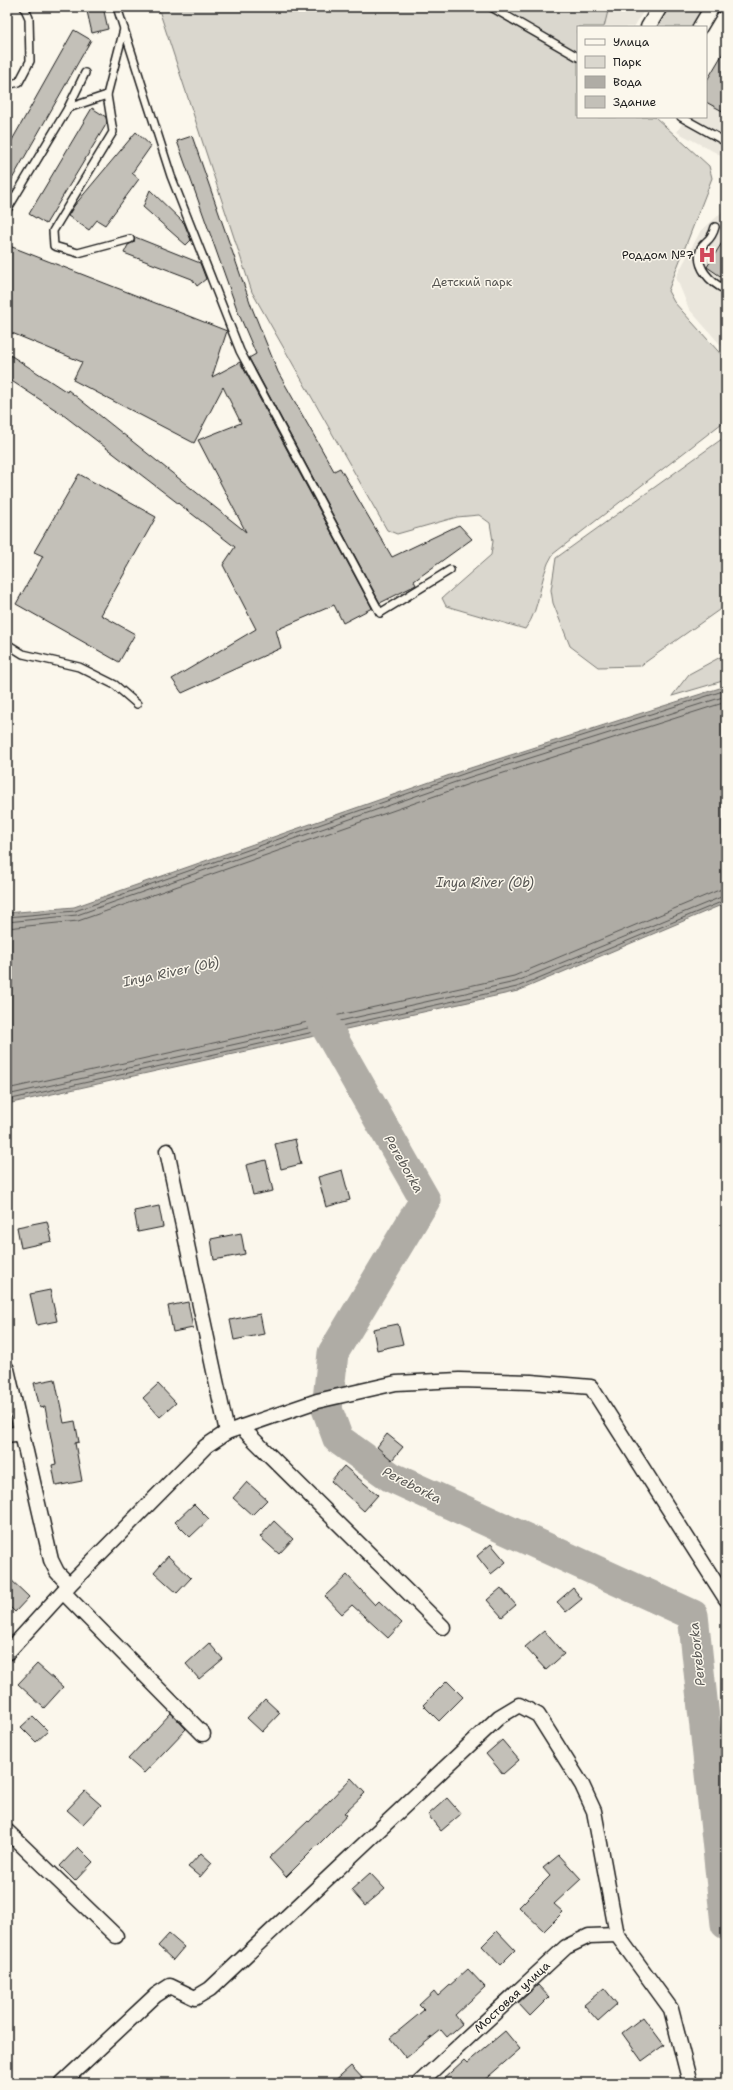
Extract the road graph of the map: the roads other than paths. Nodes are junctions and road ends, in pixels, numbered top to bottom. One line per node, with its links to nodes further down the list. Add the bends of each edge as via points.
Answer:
1 (24, 7): 13 (lane, via 29,18 30,61 18,82)
2 (117, 7): 10 (lane)
3 (491, 7): 11 (lane)
4 (660, 7): 8 (street)
5 (712, 7): 9 (street)
6 (719, 7): 7 (lane)
7 (726, 11)
8 (649, 26)
9 (701, 26)
10 (124, 28): 14 (lane); 22 (lane, via 171,176 240,351 380,613)
11 (577, 56)
12 (85, 73): 15 (lane)
13 (7, 85)
14 (107, 95): 15 (lane); 20 (lane, via 113,132 53,231 54,246 78,253)
15 (68, 108): 18 (lane)
16 (683, 118): 17 (lane)
17 (726, 142)
18 (7, 210)
19 (715, 227): 21 (lane, via 712,237 701,248 700,265 713,284)
20 (130, 240)
21 (726, 290)
22 (450, 570)
23 (7, 644): 24 (lane, via 23,654 79,667 115,685)
24 (137, 704)
25 (167, 1151): 28 (street)
26 (7, 1369): 29 (street)
27 (241, 1426): 28 (street); 32 (street, via 317,1401 396,1383 466,1380 591,1387); 33 (street)
28 (227, 1432): 31 (street, via 206,1446)
29 (22, 1433): 30 (street); 31 (street, via 50,1560)
30 (7, 1435)
31 (66, 1588): 34 (street); 35 (street)
32 (726, 1599)
33 (443, 1627)
34 (7, 1653)
35 (203, 1734)
36 (7, 1831): 38 (street)
37 (617, 1935): 39 (street, via 594,1811 582,1785 538,1715 519,1706 499,1717 210,1990 195,1998 170,1986 156,1995); 40 (street, Мостовая улица, via 589,1936 566,1947); 41 (street, via 671,2009)
38 (116, 1936)
39 (62, 2083)
40 (419, 2083)
41 (690, 2083)

